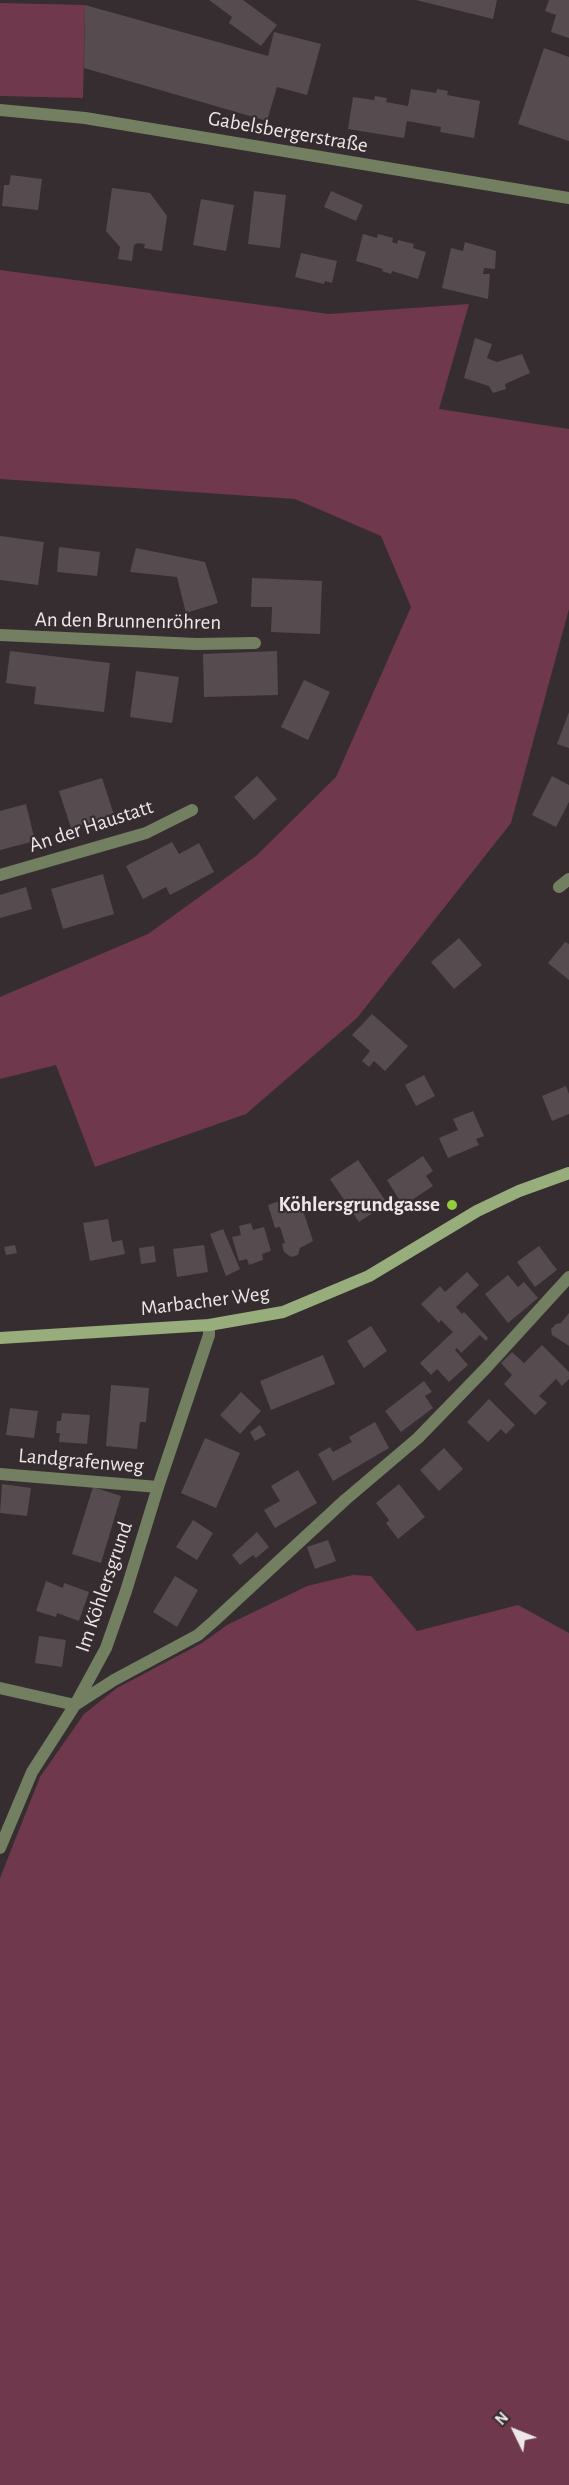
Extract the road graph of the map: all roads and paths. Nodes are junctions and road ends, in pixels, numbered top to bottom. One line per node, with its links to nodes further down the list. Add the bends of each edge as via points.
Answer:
1 (0, 110): 2 (street, Gabelsbergerstraße, via 95,119)
2 (569, 198)
3 (0, 635): 4 (street, An den Brunnenröhren, via 196,644)
4 (255, 642)
5 (192, 810): 6 (street, An der Haustatt, via 146,833)
6 (0, 875)
7 (569, 1173): 9 (main road, Marbacher Weg, via 477,1211 369,1276 283,1312)
8 (569, 1277): 14 (street, via 418,1438 214,1622)
9 (209, 1325): 10 (main road, Marbacher Weg); 12 (street, Im Köhlersgrund, via 209,1335)
10 (0, 1338)
11 (0, 1474): 12 (street, Landgrafenweg)
12 (158, 1487): 14 (street, Im Köhlersgrund, via 106,1648)
13 (0, 1688): 14 (street)
14 (75, 1705): 15 (street, Im Köhlersgrund, via 32,1772)
15 (0, 1848)

